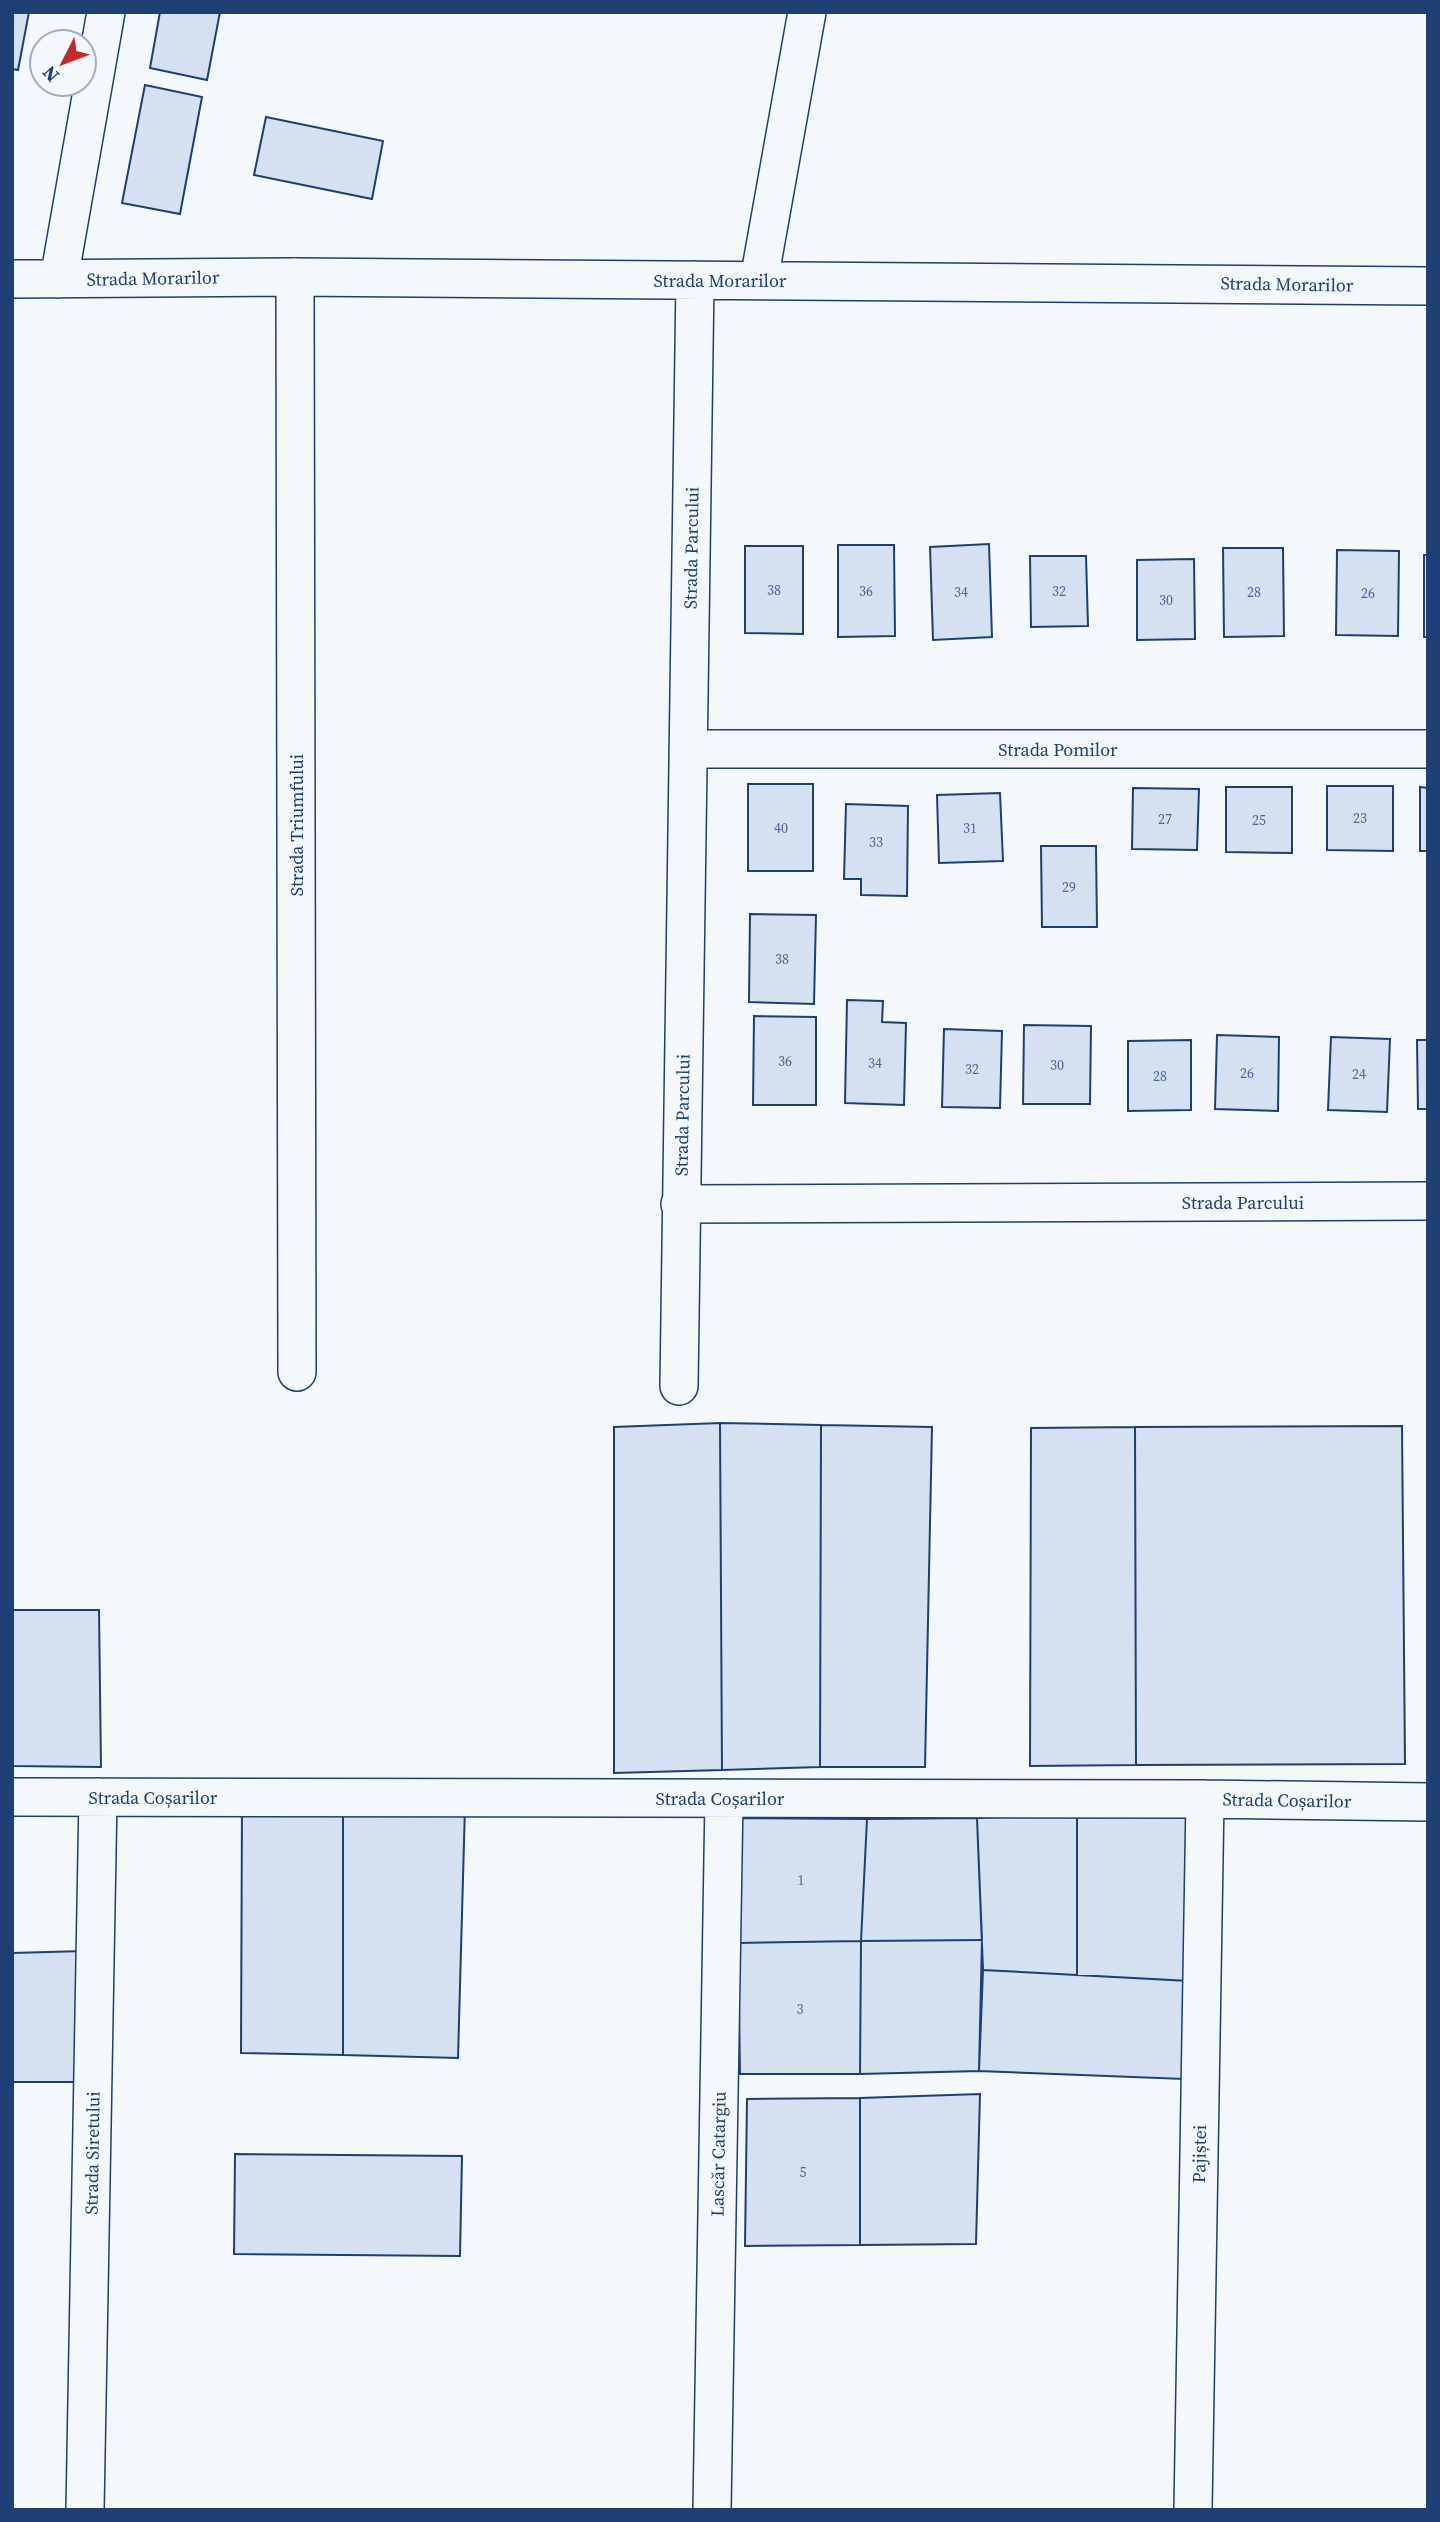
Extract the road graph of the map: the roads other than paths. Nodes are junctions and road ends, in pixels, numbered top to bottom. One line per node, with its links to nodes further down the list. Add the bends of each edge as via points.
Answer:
1 (106, 12): 5 (street)
2 (807, 12): 7 (street)
3 (295, 277): 5 (street, Strada Morarilor); 6 (street, Strada Morarilor); 13 (street, Strada Triumfului)
4 (12, 279): 5 (street, Strada Morarilor)
5 (59, 279)
6 (695, 280): 7 (street, Strada Morarilor); 9 (street, Strada Parcului)
7 (759, 280): 8 (street, Strada Morarilor)
8 (1428, 286)
9 (688, 749): 10 (street, Strada Pomilor); 12 (street, Strada Parcului)
10 (1428, 749)
11 (1428, 1201): 12 (street, Strada Parcului)
12 (680, 1204): 14 (street)
13 (297, 1373)
14 (679, 1386)
15 (12, 1797): 16 (street, Strada Coșarilor)
16 (98, 1797): 17 (street, Strada Coșarilor); 20 (street, Strada Siretului)
17 (724, 1798): 18 (street, Strada Coșarilor); 21 (street, Lascăr Catargiu)
18 (1205, 1799): 19 (street, Strada Coșarilor); 22 (street, Pajiștei)
19 (1428, 1802)
20 (85, 2510)
21 (712, 2510)
22 (1193, 2510)

